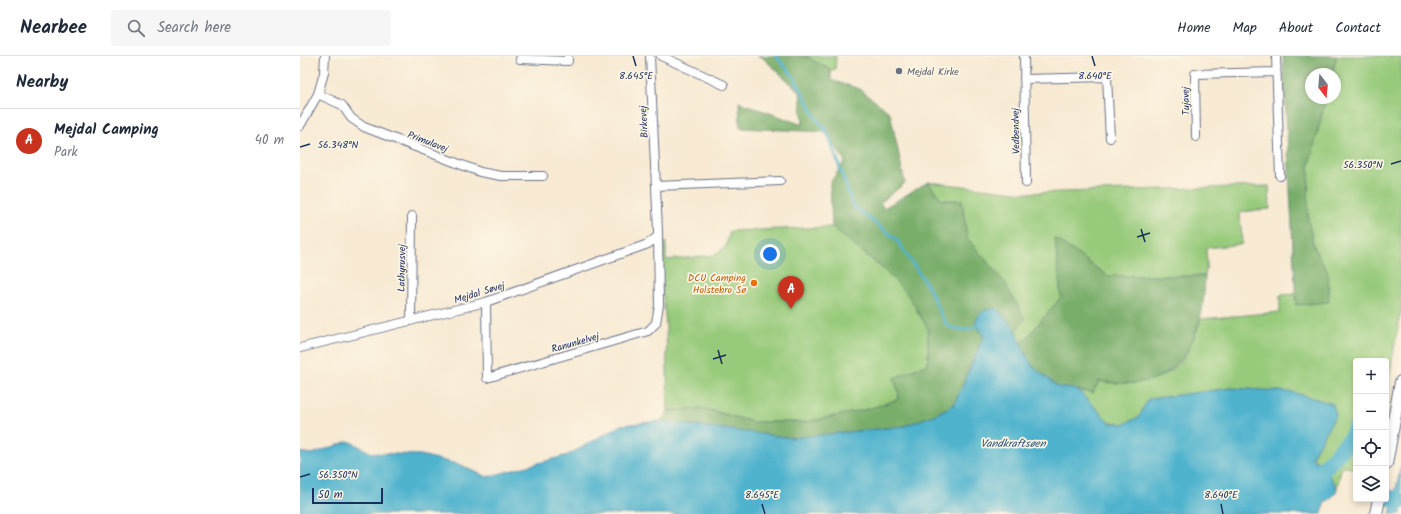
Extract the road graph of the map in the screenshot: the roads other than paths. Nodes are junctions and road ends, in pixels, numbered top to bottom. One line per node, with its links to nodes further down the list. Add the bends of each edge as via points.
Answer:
1 (325, 56): 11 (street, via 324,73)
2 (568, 56): 7 (street, via 568,61)
3 (650, 56): 19 (street, Birkevej)
4 (661, 56): 10 (street)
5 (1024, 56): 9 (street, Vedbendvej)
6 (1276, 56): 8 (street)
7 (520, 59)
8 (1276, 72): 13 (street, Tujavej, via 1195,74); 16 (street)
9 (1024, 79): 14 (street, via 1106,77); 18 (street, Vedbendvej)
10 (724, 85)
11 (318, 94): 12 (street); 15 (street, Primulavej, via 342,105 351,118 364,127 480,172 501,176)
12 (300, 126)
13 (1196, 137)
14 (1110, 138)
15 (542, 176)
16 (1280, 176)
17 (780, 181): 19 (street)
18 (1026, 183)
19 (656, 186): 21 (street, Birkevej)
20 (412, 216): 23 (street, Lathyrusvej)
21 (657, 237): 22 (street, Mejdal Søvej, via 648,244); 22 (street, Ranunkelvej, via 659,305 656,323 648,331 487,378)
22 (486, 302): 23 (street, Mejdal Søvej)
23 (410, 321): 24 (street, Mejdal Søvej)
24 (300, 348)
25 (1401, 382): 26 (main road)
26 (1389, 449)
27 (1378, 502): 28 (main road)
28 (1376, 514)

